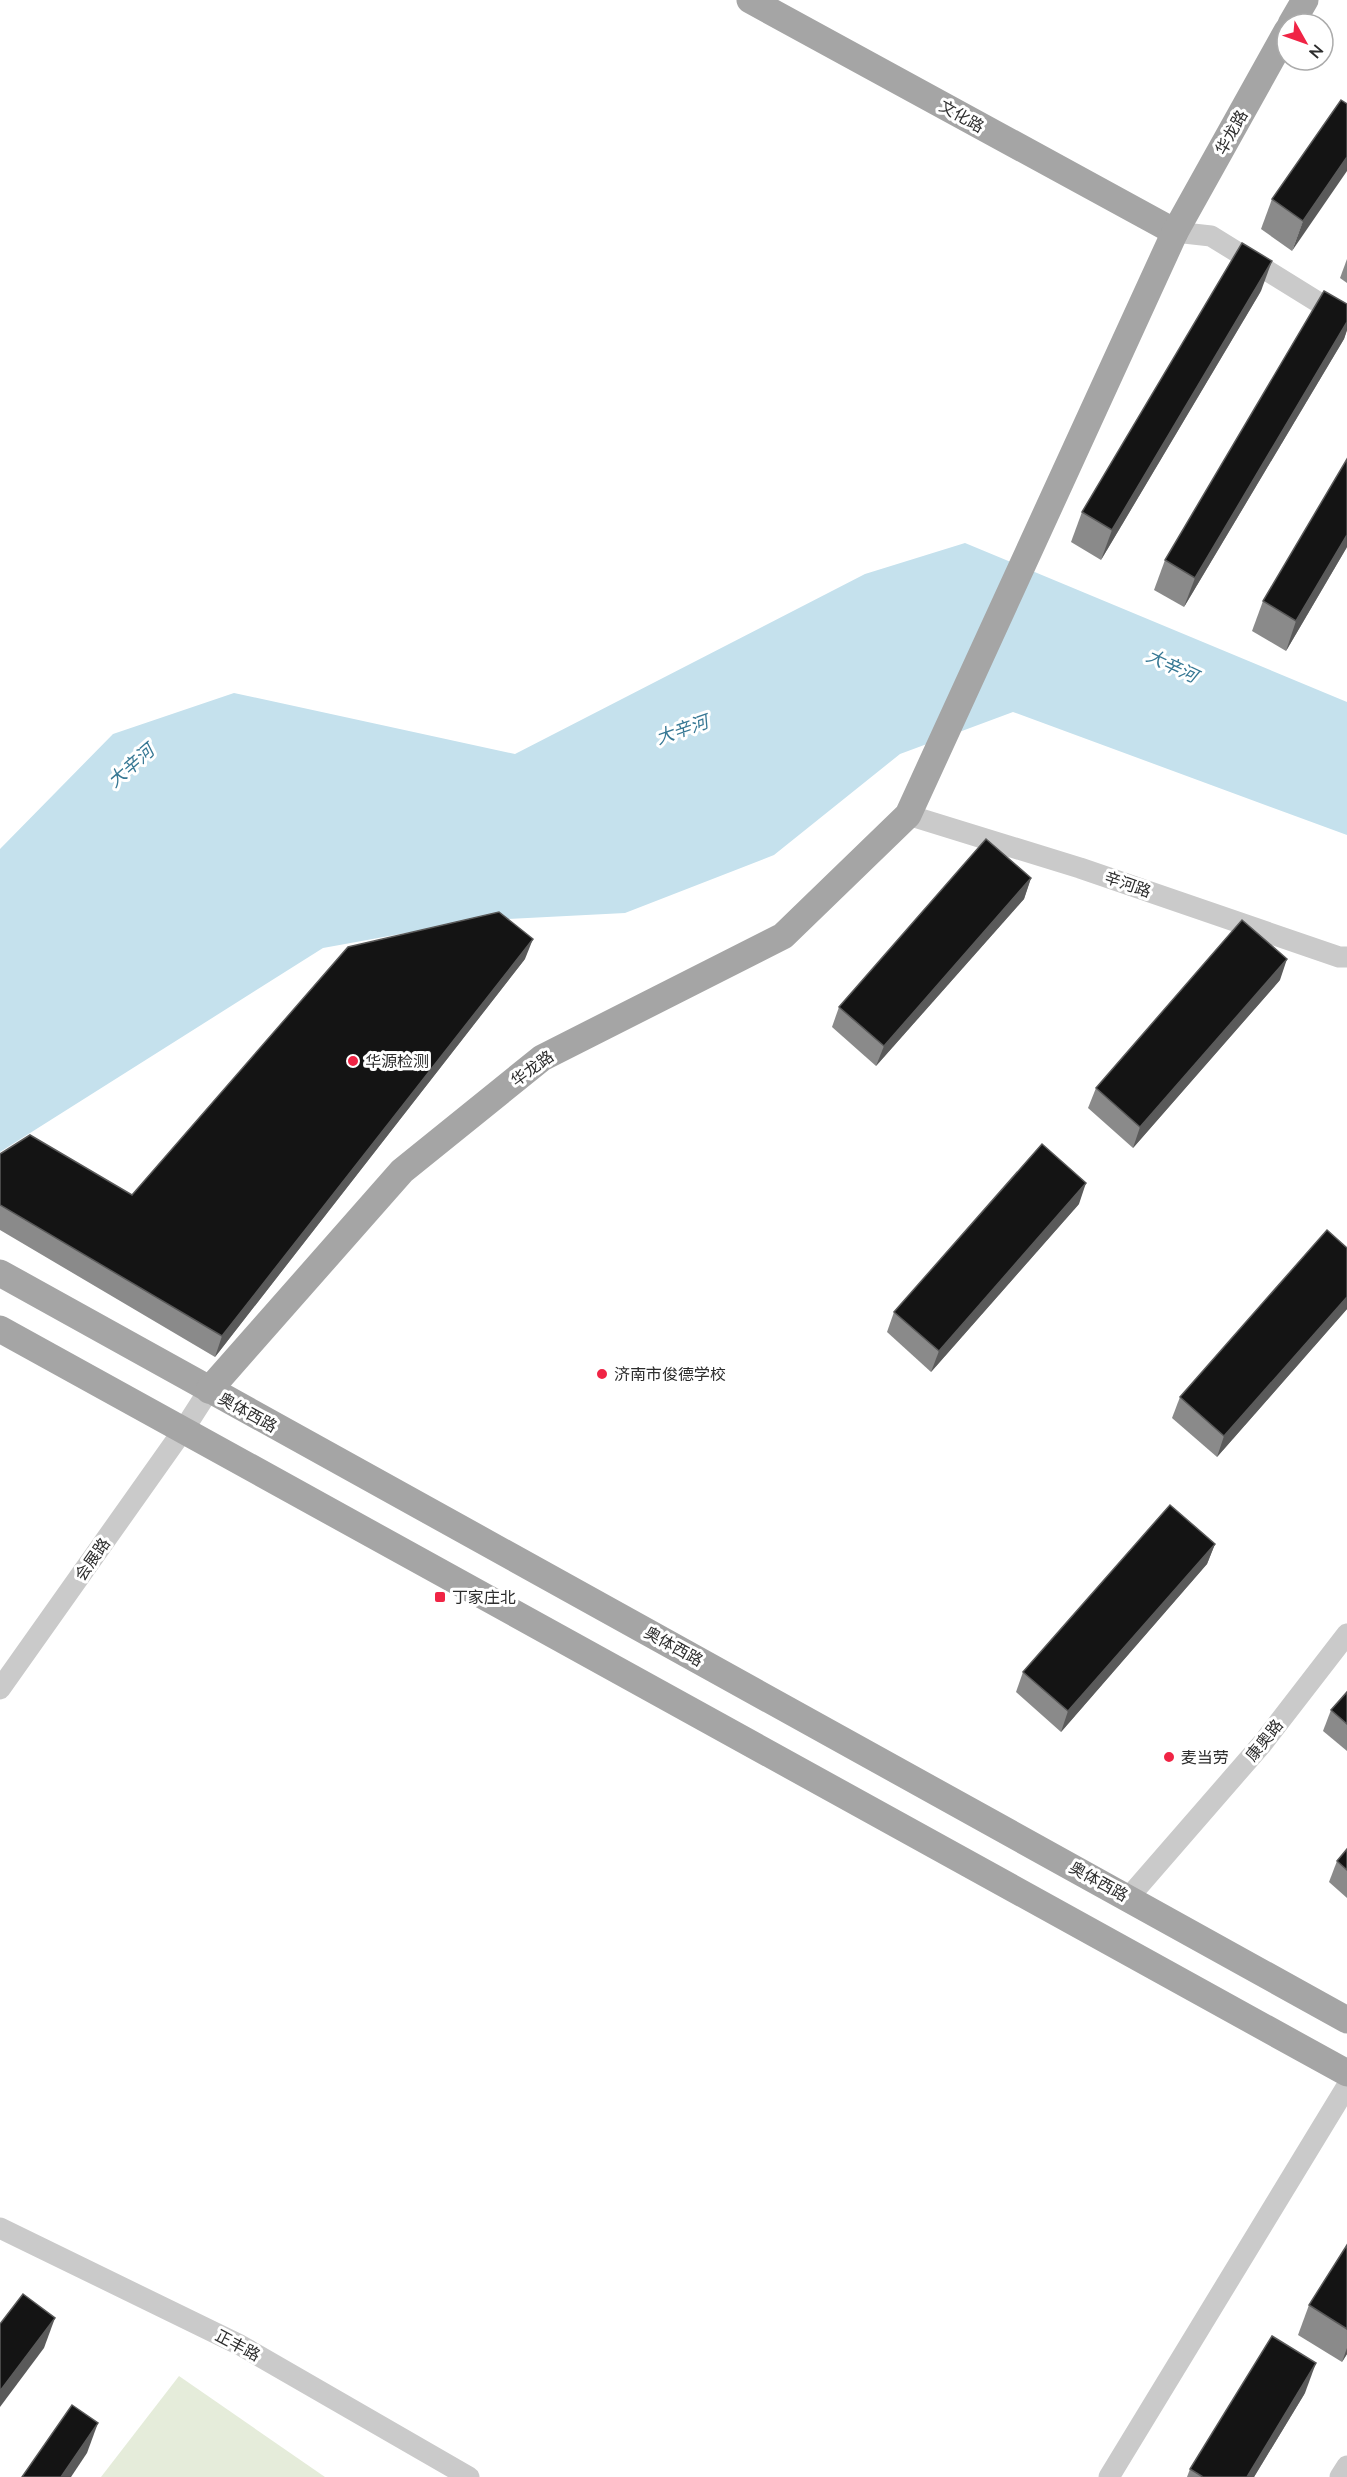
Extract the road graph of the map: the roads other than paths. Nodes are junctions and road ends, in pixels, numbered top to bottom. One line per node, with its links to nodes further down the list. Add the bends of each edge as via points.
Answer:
1 (750, 0): 3 (main road, 文化路)
2 (1275, 53): 3 (main road, 华龙路)
3 (1175, 232): 4 (street, via 1211,236); 5 (main road, 华龙路)
4 (1347, 320)
5 (908, 815): 6 (street, 辛河路); 9 (main road, 华龙路, via 783,936 542,1058 402,1171)
6 (1347, 957)
7 (0, 1273): 9 (main road, 奥体西路)
8 (0, 1329): 10 (main road)
9 (209, 1390): 10 (street); 13 (main road, 奥体西路)
10 (184, 1429): 12 (street, 会展路); 15 (main road)
11 (1347, 1634): 13 (street, 康奥路, via 1262,1744)
12 (0, 1689)
13 (1129, 1897): 14 (main road, 奥体西路)
14 (1347, 2020)
15 (1347, 2073)
16 (1347, 2086): 20 (street)
17 (0, 2228): 19 (street, 正丰路, via 240,2345)
18 (1347, 2466): 21 (street)
19 (469, 2477)
20 (1109, 2477)
21 (1340, 2477)

